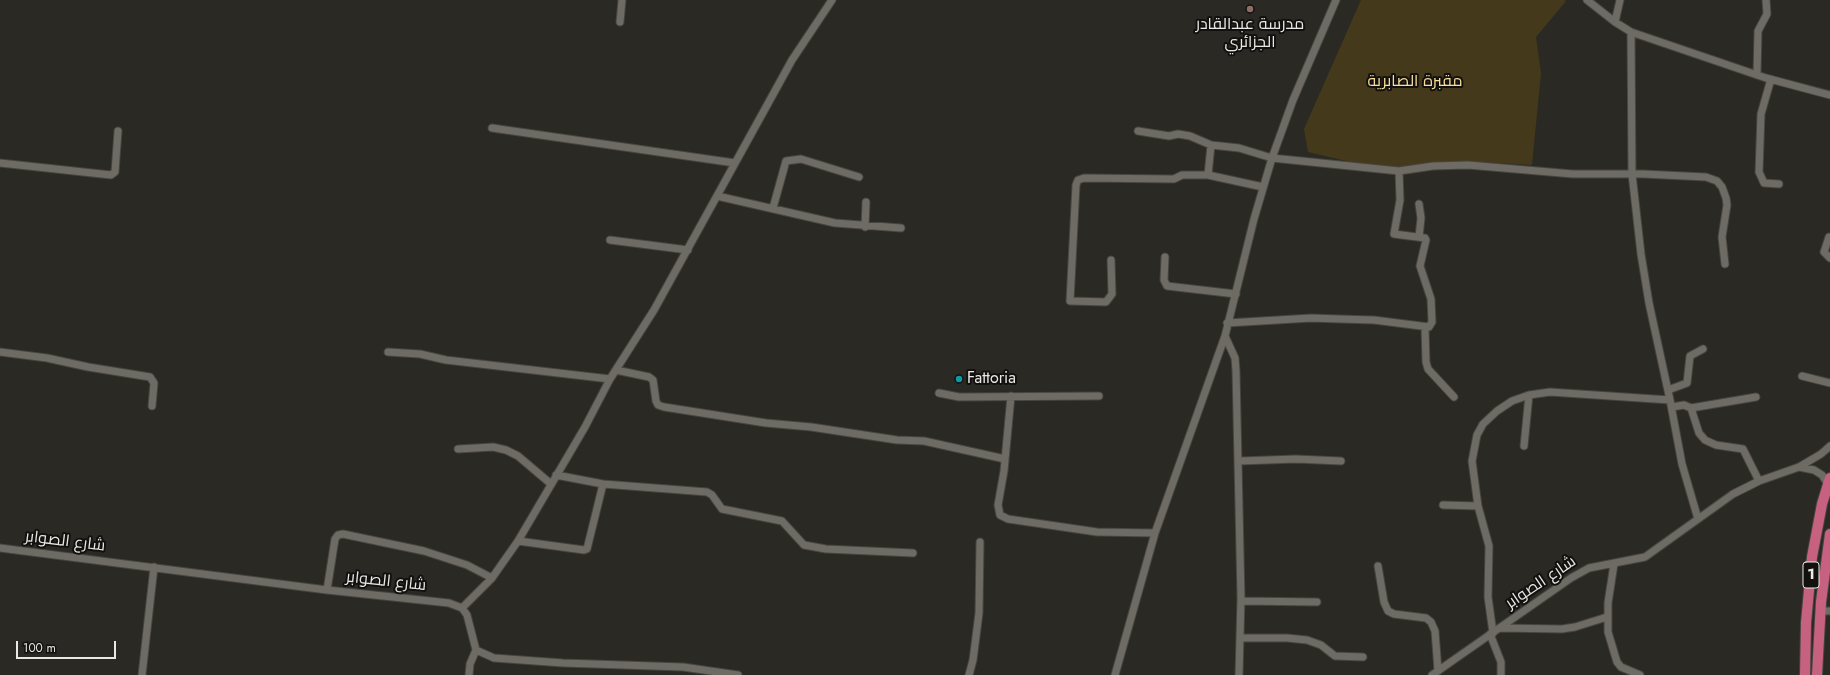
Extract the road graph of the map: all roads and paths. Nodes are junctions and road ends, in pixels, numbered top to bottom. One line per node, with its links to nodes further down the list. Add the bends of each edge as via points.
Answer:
1 (622, 0): 7 (street)
2 (832, 0): 19 (street, via 792,60)
3 (1336, 0): 17 (street, via 1293,100)
4 (1587, 0): 8 (street)
5 (1620, 0): 8 (street)
6 (1766, 0): 10 (street, via 1767,14 1758,31)
7 (620, 22)
8 (1615, 22): 9 (street)
9 (1631, 32): 10 (street); 21 (street)
10 (1757, 75): 11 (street)
11 (1771, 79): 12 (street); 24 (street, via 1761,114 1759,172 1764,183)
12 (1830, 94)
13 (492, 128): 19 (street)
14 (118, 131): 18 (street, via 115,172 111,175)
15 (1138, 131): 16 (street, via 1169,136 1190,136)
16 (1211, 145): 17 (street, via 1239,148); 22 (street)
17 (1272, 158): 20 (street); 25 (street)
18 (0, 163)
19 (735, 163): 26 (street)
20 (1399, 171): 21 (street, via 1462,165 1560,174); 32 (street, via 1400,200 1394,234)
21 (1632, 174): 39 (street, via 1706,177 1717,181 1726,198 1722,236); 51 (street, via 1649,303)
22 (1208, 175): 25 (street); 38 (street, via 1182,175 1174,179 1078,180 1070,301 1106,302 1112,294)
23 (859, 177): 29 (street, via 800,159 786,161)
24 (1779, 184)
25 (1263, 187): 40 (street)
26 (718, 196): 29 (street); 35 (street)
27 (866, 202): 30 (street)
28 (1419, 204): 32 (street)
29 (772, 208): 30 (street, via 835,223)
30 (865, 227): 31 (street)
31 (901, 228)
32 (1420, 237): 42 (street, via 1426,240 1420,266 1431,299 1432,322)
33 (1829, 237): 37 (street, via 1824,252)
34 (610, 240): 35 (street)
35 (688, 250): 47 (street)
36 (1165, 257): 40 (street, via 1164,280 1167,286)
37 (1830, 258)
38 (1111, 260)
39 (1725, 264)
40 (1236, 294): 41 (street)
41 (1227, 323): 42 (street, via 1311,318 1374,320); 43 (street)
42 (1426, 328): 56 (street, via 1428,369)
43 (1225, 336): 65 (street, via 1235,358); 76 (street)
44 (1703, 349): 51 (street, via 1690,356 1687,383)
45 (0, 352): 59 (street, via 150,377 154,383)
46 (388, 352): 49 (street)
47 (616, 370): 49 (street); 64 (street, via 653,380 658,405 664,407 759,422 897,440 924,441)
48 (1802, 376): 50 (street)
49 (610, 379): 68 (street)
50 (1830, 383)
51 (1668, 390): 58 (street)
52 (939, 393): 54 (street, via 959,397)
53 (1528, 395): 58 (street, via 1566,392); 61 (street); 74 (street, via 1512,401 1497,411 1476,435 1472,461)
54 (1012, 396): 55 (street); 64 (street)
55 (1099, 396)
56 (1454, 397)
57 (1756, 397): 60 (street)
58 (1671, 403): 60 (street, via 1684,404); 75 (street, via 1682,464)
59 (152, 406)
60 (1691, 408): 69 (street, via 1699,433 1705,440 1716,445 1743,449)
61 (1524, 446)
62 (1830, 446): 67 (street, شارع الصوابر)
63 (458, 449): 71 (street, via 493,447 506,450 518,456)
64 (1005, 459): 76 (street, via 998,505 998,512 1003,518 1097,532)
65 (1239, 461): 66 (street); 87 (street)
66 (1341, 461)
67 (1799, 467): 69 (street, شارع الصوابر); 70 (street, via 1814,470)
68 (556, 475): 71 (street); 72 (street)
69 (1759, 481): 75 (street, شارع الصوابر, via 1733,494)
70 (1829, 481): 107 (highway, 1, via 1816,527 1812,557 1806,623)
71 (551, 484): 78 (street)
72 (603, 484): 78 (street, via 587,549); 81 (street, via 706,492 712,495 722,509 782,521 804,545 826,549)
73 (1443, 505): 74 (street)
74 (1478, 506): 93 (street, via 1489,546 1488,597)
75 (1698, 519): 82 (street, شارع الصوابر, via 1645,557)
76 (1155, 533): 104 (street)
77 (1830, 534): 90 (highway)
78 (518, 541): 85 (street)
79 (980, 542): 103 (street, via 979,613)
80 (0, 548): 84 (street, شارع الصوابر)
81 (913, 553)
82 (1614, 564): 91 (street); 92 (street, شارع الصوابر, via 1590,568 1571,578)
83 (1378, 566): 98 (street, via 1388,611 1426,618 1431,622 1435,632)
84 (154, 567): 86 (street, شارع الصوابر); 100 (street)
85 (492, 578): 86 (street, via 467,564 424,551 343,534 335,539); 89 (street)
86 (327, 590): 89 (street, شارع الصوابر, via 449,603)
87 (1241, 601): 88 (street); 94 (street)
88 (1317, 602)
89 (462, 608): 95 (street, via 470,622)
90 (1825, 611): 108 (highway)
91 (1607, 616): 92 (street, via 1581,626 1562,629); 99 (street, via 1608,632 1617,662 1621,667)
92 (1500, 628): 93 (street, شارع الصوابر)
93 (1491, 633): 98 (street, شارع الصوابر); 106 (street, via 1501,662)
94 (1240, 638): 96 (street, via 1307,640 1321,645 1335,656); 105 (street)
95 (476, 650): 97 (street, via 489,657 506,660); 101 (street, via 470,664)
96 (1363, 657)
97 (683, 671): 102 (street)
98 (1435, 673)
99 (1636, 674)
100 (142, 675)
101 (469, 675)
102 (738, 675)
103 (969, 675)
104 (1115, 675)
105 (1239, 675)
106 (1501, 675)
107 (1805, 675)
108 (1817, 675)

